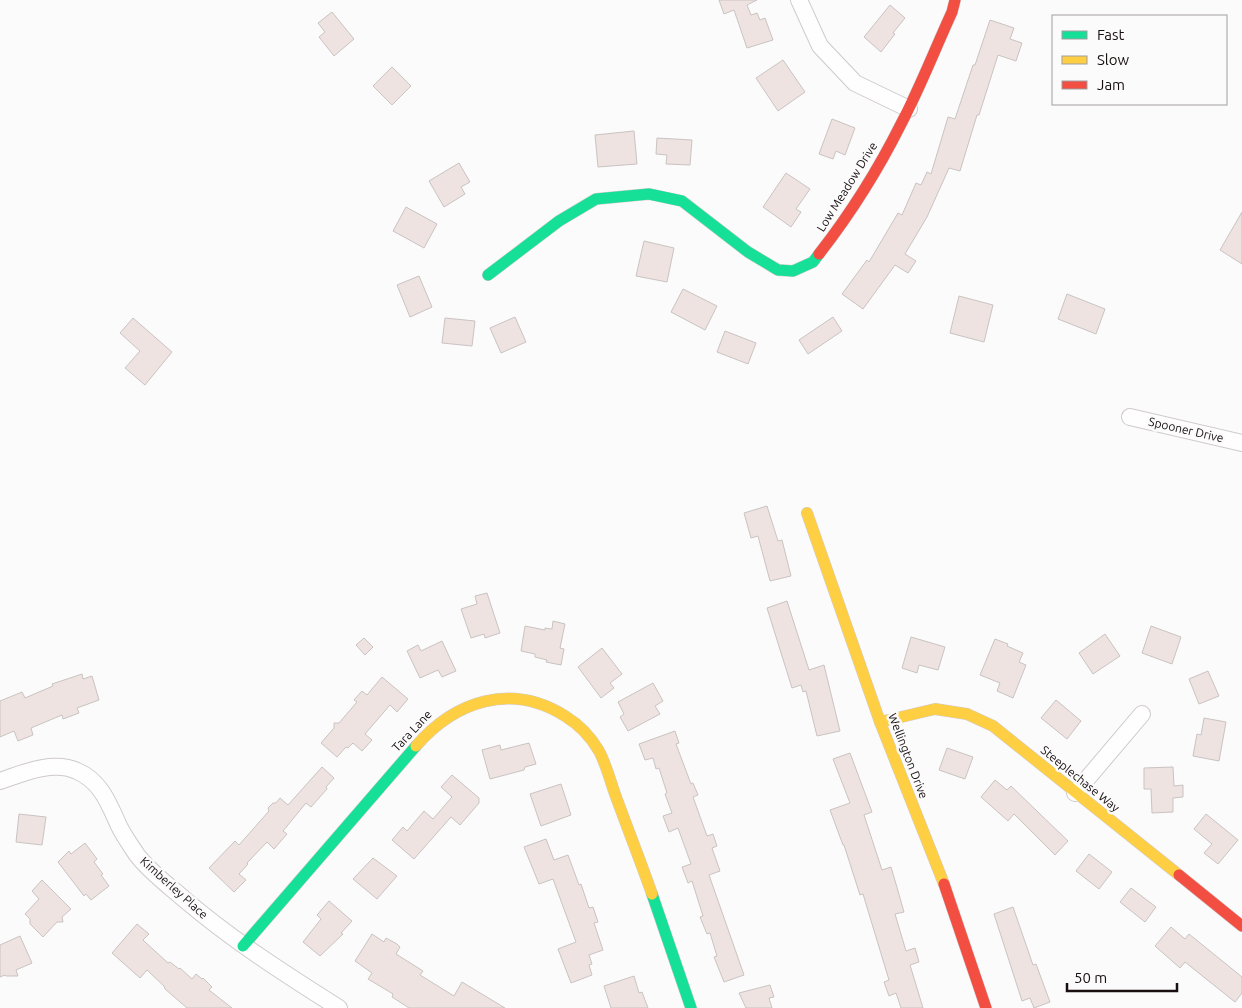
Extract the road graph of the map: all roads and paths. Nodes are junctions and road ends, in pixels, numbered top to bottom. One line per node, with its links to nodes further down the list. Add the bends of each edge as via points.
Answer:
1 (800, 0): 3 (street, via 820,46 855,83)
2 (955, 0): 3 (street, Low Meadow Drive)
3 (909, 109): 4 (street, Low Meadow Drive, via 844,222 814,262 793,271 778,270 748,252 682,201 649,194 596,199)
4 (488, 275)
5 (1130, 417): 6 (street, Spooner Drive)
6 (1242, 443)
7 (807, 513): 9 (street, Wellington Drive)
8 (1142, 714): 11 (street)
9 (880, 722): 11 (street, Steeplechase Way, via 935,709 967,714 992,726); 16 (street, Wellington Drive, via 951,903)
10 (0, 781): 13 (street, Kimberley Place, via 58,766 89,777 110,804 120,828 140,859 192,906)
11 (1075, 793): 12 (street, Steeplechase Way)
12 (1242, 926)
13 (244, 946): 14 (street, Kimberley Place); 15 (street, Tara Lane, via 439,721 478,702 526,700 569,718 599,751)
14 (339, 1008)
15 (691, 1008)
16 (986, 1008)

